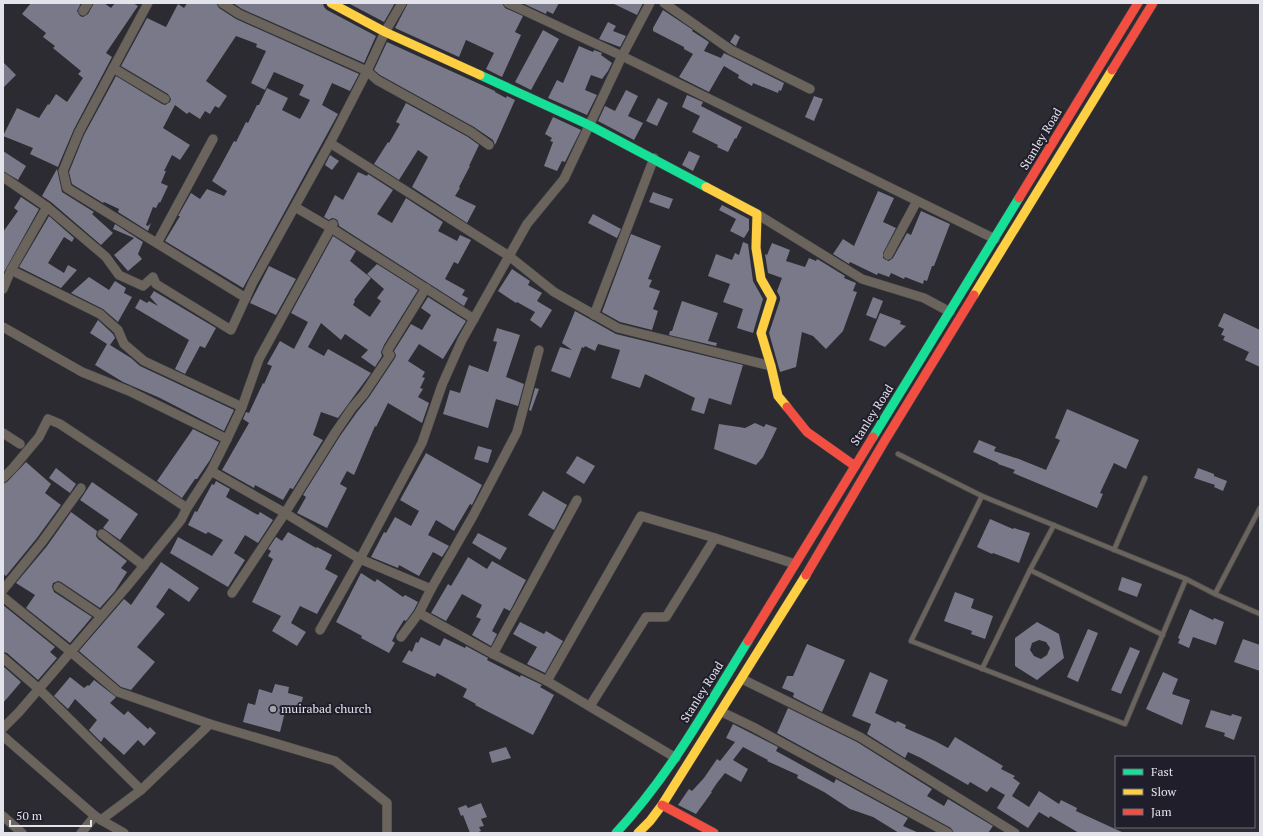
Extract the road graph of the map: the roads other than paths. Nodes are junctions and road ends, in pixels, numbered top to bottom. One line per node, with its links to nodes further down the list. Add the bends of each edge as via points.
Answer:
1 (88, 3): 11 (street)
2 (148, 3): 14 (street)
3 (222, 3): 15 (street, via 239,14)
4 (331, 3): 12 (main road)
5 (402, 3): 12 (street)
6 (508, 3): 13 (street)
7 (650, 3): 13 (street)
8 (664, 3): 16 (street, via 731,50)
9 (1138, 3): 29 (main road, Stanley Road)
10 (1153, 3): 83 (main road, Stanley Road)
11 (83, 11)
12 (385, 32): 15 (street); 18 (main road)
13 (622, 56): 18 (street); 24 (street)
14 (113, 68): 17 (street); 30 (street, via 79,132 63,171 67,188)
15 (367, 71): 20 (street); 21 (street, via 377,80 471,132)
16 (810, 89)
17 (165, 99)
18 (589, 125): 22 (main road); 32 (street, via 564,179 527,224)
19 (213, 139): 30 (street)
20 (330, 142): 26 (street); 32 (street)
21 (489, 145)
22 (654, 158): 27 (main road); 38 (street)
23 (3, 177): 25 (street)
24 (917, 201): 29 (street); 31 (street)
25 (47, 207): 33 (street); 36 (street, via 106,257 119,275 143,286 154,277 156,284 231,330)
26 (295, 207): 28 (street); 36 (street)
27 (758, 214): 37 (street, via 862,279 924,298); 42 (main road, via 756,248 761,279 772,298 761,333)
28 (332, 226): 34 (street); 43 (street, via 259,359)
29 (995, 239): 37 (main road, Stanley Road)
30 (157, 243): 36 (street)
31 (888, 255)
32 (509, 256): 38 (street, via 554,292); 39 (street)
33 (11, 270): 35 (street); 43 (street, via 100,314 118,330 124,344 144,361)
34 (426, 288): 39 (street); 57 (street, via 389,348 387,352 390,356 335,433)
35 (3, 289)
36 (246, 298)
37 (950, 312): 48 (main road, Stanley Road)
38 (594, 315): 42 (street, via 618,328)
39 (474, 319): 62 (street, via 442,385 422,443)
40 (3, 327): 45 (street, via 82,372 128,391)
41 (539, 350): 68 (street, via 517,432)
42 (771, 366): 48 (main road, via 778,396 806,432)
43 (242, 407): 45 (street)
44 (3, 433): 46 (street)
45 (227, 439): 49 (street)
46 (20, 444)
47 (898, 454): 53 (lane)
48 (855, 466): 63 (main road, Stanley Road)
49 (211, 471): 55 (street); 57 (street)
50 (3, 478): 55 (street, via 39,437 48,419 60,424)
51 (1145, 478): 61 (lane)
52 (80, 488): 69 (street, via 42,542)
53 (982, 496): 58 (lane); 82 (lane, via 911,641)
54 (578, 500): 80 (street)
55 (187, 508): 64 (street, via 181,520)
56 (1260, 508): 71 (lane)
57 (285, 513): 62 (street); 70 (street)
58 (1054, 525): 61 (lane); 65 (lane)
59 (102, 534): 64 (street)
60 (715, 538): 63 (street); 84 (street, via 640,516); 86 (street, via 666,617 646,617)
61 (1114, 550): 66 (lane)
62 (360, 559): 68 (street); 76 (street)
63 (795, 564): 91 (main road, Stanley Road)
64 (144, 566): 75 (street)
65 (1030, 570): 77 (lane); 82 (lane)
66 (1186, 579): 71 (lane); 77 (lane)
67 (58, 587): 75 (street)
68 (431, 589): 73 (street)
69 (3, 590)
70 (232, 593)
71 (1215, 594): 74 (lane)
72 (3, 597): 79 (street)
73 (419, 613): 78 (street); 80 (street)
74 (1260, 614)
75 (101, 616): 79 (street)
76 (320, 630)
77 (1163, 635): 82 (lane, via 1125,724)
78 (401, 637)
79 (71, 652): 85 (street); 88 (street, via 118,692)
80 (492, 654): 84 (street)
81 (3, 658): 85 (street)
82 (982, 669)
83 (742, 679): 87 (main road, Stanley Road); 106 (street, via 860,737)
84 (547, 681): 86 (street)
85 (39, 689): 89 (street); 94 (street)
86 (590, 706): 91 (street)
87 (722, 712): 93 (main road, Stanley Road); 105 (street)
88 (210, 724): 94 (street); 101 (street, via 335,761 387,803)
89 (3, 728)
90 (3, 736): 97 (street)
91 (676, 758): 92 (main road, Stanley Road)
92 (668, 769): 93 (main road); 102 (main road, Stanley Road)
93 (681, 777): 95 (main road, Stanley Road)
94 (141, 790): 97 (street)
95 (662, 805): 103 (main road, Stanley Road); 104 (main road)
96 (3, 816): 98 (street)
97 (98, 818): 99 (street); 100 (street)
98 (22, 833)
99 (80, 833)
100 (124, 833)
101 (387, 833)
102 (616, 833)
103 (638, 833)
104 (714, 833)
105 (948, 833)
106 (1015, 833)

